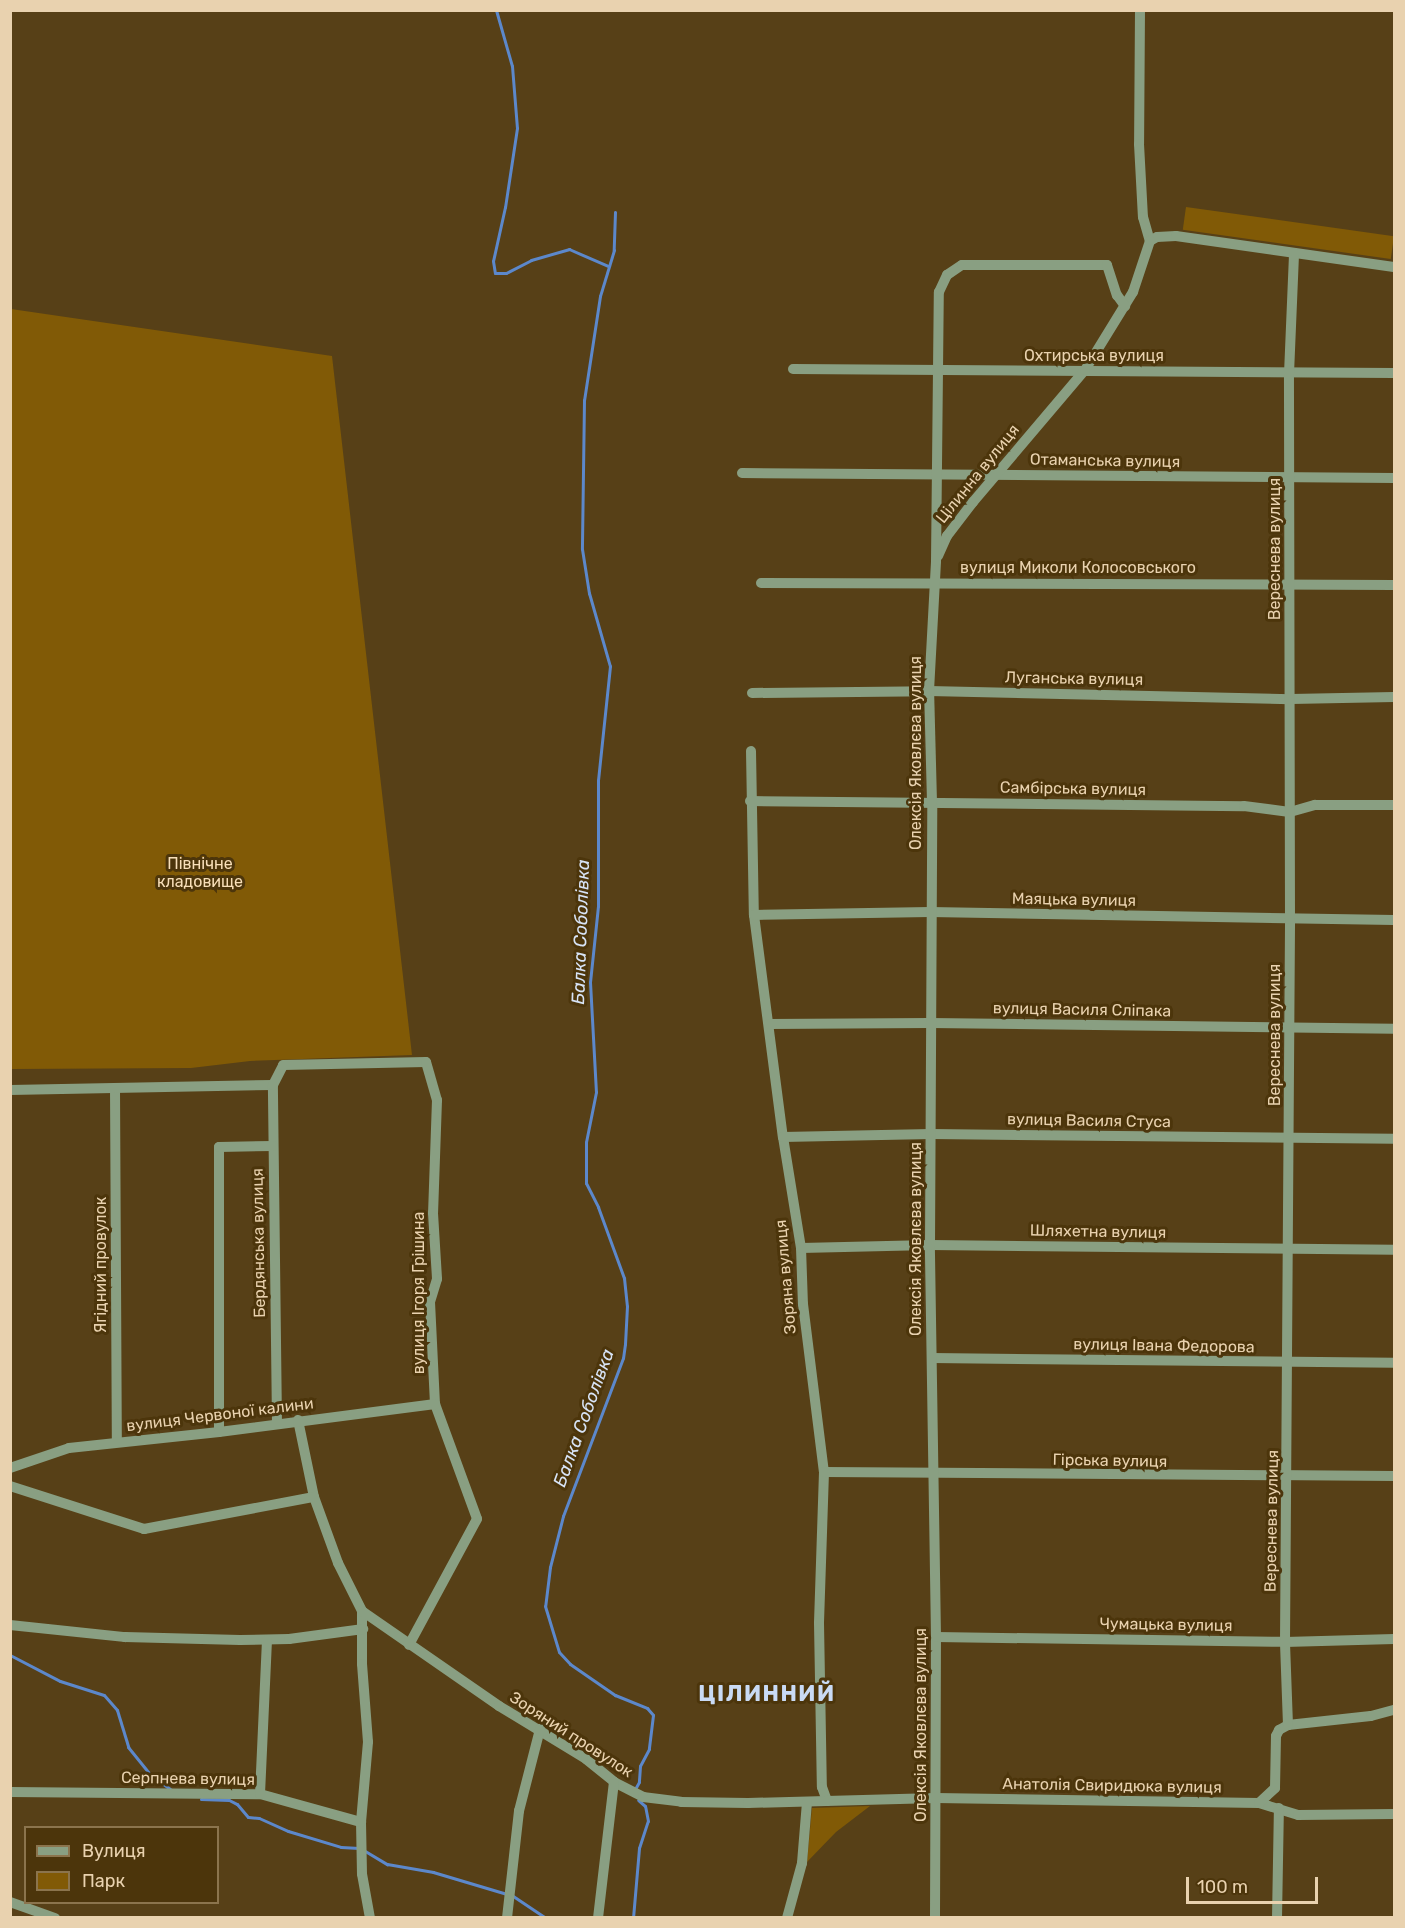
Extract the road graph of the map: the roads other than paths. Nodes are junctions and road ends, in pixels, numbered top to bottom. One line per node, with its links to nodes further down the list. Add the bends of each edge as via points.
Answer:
1 (1140, 10): 2 (street, via 1139,144 1143,217)
2 (1150, 241): 3 (street, via 1176,236); 5 (street, Цілинна вулиця, via 1138,281)
3 (1294, 253): 4 (street); 10 (street, Вереснева вулиця)
4 (1395, 267)
5 (1125, 306): 7 (street, Цілинна вулиця); 8 (street, Цілинна вулиця, via 1107,265 954,268 941,283)
6 (793, 369): 8 (street, Охтирська вулиця)
7 (1085, 369): 8 (street, Охтирська вулиця); 10 (street, Охтирська вулиця); 13 (street, Цілинна вулиця)
8 (936, 371): 12 (street, Цілинна вулиця)
9 (1395, 373): 10 (street, Охтирська вулиця)
10 (1289, 374): 14 (street, Вереснева вулиця)
11 (742, 473): 12 (street, Отаманська вулиця)
12 (937, 473): 13 (street, Отаманська вулиця); 16 (street, Цілинна вулиця)
13 (995, 475): 14 (street, Отаманська вулиця); 16 (street, Цілинна вулиця, via 947,536)
14 (1290, 478): 15 (street, Отаманська вулиця); 18 (street, Вереснева вулиця)
15 (1395, 478)
16 (936, 561): 19 (street, Олексія Яковлєва вулиця)
17 (761, 583): 19 (street, вулиця Миколи Колосовського)
18 (1290, 583): 19 (street, вулиця Миколи Колосовського); 20 (street, вулиця Миколи Колосовського); 24 (street, Вереснева вулиця)
19 (935, 584): 21 (street, Олексія Яковлєва вулиця)
20 (1395, 585)
21 (929, 691): 22 (street, Луганська вулиця); 24 (street, Луганська вулиця); 27 (street, Олексія Яковлєва вулиця)
22 (752, 693)
23 (1395, 697): 24 (street, Луганська вулиця)
24 (1291, 699): 29 (street, Вереснева вулиця)
25 (751, 750): 26 (street, Зоряна вулиця)
26 (750, 801): 27 (street, Самбірська вулиця); 31 (street, Зоряна вулиця)
27 (932, 802): 29 (street, Самбірська вулиця, via 1244,806); 30 (street, Олексія Яковлєва вулиця)
28 (1395, 805): 29 (street, Самбірська вулиця, via 1315,805)
29 (1290, 812): 32 (street, Вереснева вулиця)
30 (930, 912): 31 (street, Маяцька вулиця); 32 (street, Маяцька вулиця); 34 (street, Олексія Яковлєва вулиця)
31 (754, 915): 35 (street, Зоряна вулиця)
32 (1290, 919): 33 (street, Маяцька вулиця); 36 (street, Вереснева вулиця)
33 (1395, 920)
34 (930, 1023): 35 (street, вулиця Василя Сліпака); 36 (street, вулиця Василя Сліпака); 42 (street, Олексія Яковлєва вулиця)
35 (770, 1024): 43 (street, Зоряна вулиця)
36 (1290, 1028): 37 (street, вулиця Василя Сліпака); 44 (street, Вереснева вулиця)
37 (1395, 1029)
38 (283, 1065): 39 (street, Бердянська вулиця); 54 (street, вулиця Ігоря Грішина, via 426,1062 437,1100 433,1213 437,1279 430,1302)
39 (273, 1085): 40 (street); 46 (street, Бердянська вулиця)
40 (115, 1088): 41 (street); 58 (street, Ягідний провулок)
41 (10, 1090)
42 (931, 1134): 43 (street, вулиця Василя Стуса); 44 (street, вулиця Василя Стуса); 47 (street, Олексія Яковлєва вулиця)
43 (783, 1137): 48 (street, Зоряна вулиця)
44 (1290, 1139): 45 (street, вулиця Василя Стуса); 49 (street, Вереснева вулиця)
45 (1395, 1139)
46 (273, 1146): 56 (street, Бердянська вулиця); 57 (street, via 219,1147)
47 (930, 1245): 48 (street, Шляхетна вулиця); 49 (street, Шляхетна вулиця); 51 (street, Олексія Яковлєва вулиця)
48 (801, 1248): 60 (street, Зоряна вулиця, via 802,1305)
49 (1289, 1249): 50 (street, Шляхетна вулиця); 52 (street, Вереснева вулиця)
50 (1395, 1250)
51 (932, 1358): 52 (street, вулиця Івана Федорова); 61 (street, Олексія Яковлєва вулиця)
52 (1288, 1362): 53 (street, вулиця Івана Федорова); 63 (street, Вереснева вулиця)
53 (1395, 1363)
54 (435, 1404): 55 (street, вулиця Червоної калини); 73 (street, вулиця Ігоря Грішина, via 477,1519)
55 (298, 1420): 56 (street, вулиця Червоної калини); 65 (street)
56 (277, 1423): 57 (street, вулиця Червоної калини)
57 (219, 1432): 58 (street, вулиця Червоної калини)
58 (117, 1442): 59 (street, вулиця Червоної калини, via 69,1448)
59 (10, 1468)
60 (824, 1472): 61 (street, Гірська вулиця); 81 (street, Зоряна вулиця, via 819,1623 822,1787)
61 (933, 1474): 63 (street, Гірська вулиця); 69 (street, Олексія Яковлєва вулиця)
62 (1395, 1476): 63 (street, Гірська вулиця)
63 (1288, 1478): 72 (street, Вереснева вулиця)
64 (10, 1486): 65 (street, via 144,1529)
65 (314, 1497): 66 (street, via 338,1563)
66 (362, 1611): 68 (street); 73 (street, Зоряний провулок)
67 (10, 1625): 71 (street, via 125,1637)
68 (363, 1629): 71 (street); 86 (street, via 368,1743)
69 (936, 1637): 72 (street, Чумацька вулиця); 80 (street, Олексія Яковлєва вулиця)
70 (1395, 1639): 72 (street, Чумацька вулиця)
71 (267, 1640): 79 (street)
72 (1285, 1642): 75 (street, Вереснева вулиця)
73 (409, 1645): 76 (street, Зоряний провулок)
74 (1395, 1710): 75 (street)
75 (1288, 1725): 83 (street, Вереснева вулиця, via 1276,1736 1275,1788)
76 (540, 1729): 77 (street, Зоряний провулок); 90 (street, via 519,1811)
77 (614, 1782): 82 (street, Зоряний провулок, via 643,1797 681,1802); 91 (street)
78 (10, 1792): 79 (street, Серпнева вулиця)
79 (260, 1794): 86 (street, Серпнева вулиця)
80 (936, 1798): 81 (street, Анатолія Свиридюка вулиця); 83 (street, Анатолія Свиридюка вулиця); 93 (street, Олексія Яковлєва вулиця)
81 (827, 1801): 82 (street, Зоряний провулок)
82 (807, 1802): 92 (street, via 802,1863)
83 (1259, 1803): 84 (street, Анатолія Свиридюка вулиця)
84 (1279, 1808): 85 (street, Анатолія Свиридюка вулиця, via 1298,1815); 94 (street)
85 (1395, 1814)
86 (361, 1822): 89 (street, via 362,1874)
87 (10, 1902): 88 (street)
88 (55, 1917)
89 (370, 1917)
90 (507, 1917)
91 (598, 1917)
92 (787, 1917)
93 (935, 1917)
94 (1278, 1917)

